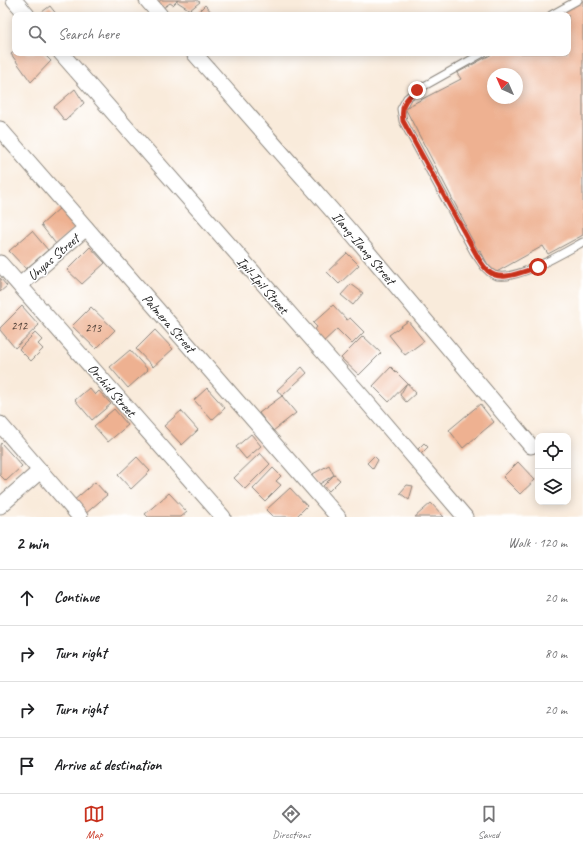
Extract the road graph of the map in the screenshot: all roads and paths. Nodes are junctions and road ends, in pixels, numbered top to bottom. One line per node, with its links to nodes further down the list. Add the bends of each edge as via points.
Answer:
1 (14, 0): 4 (street)
2 (147, 0): 5 (street)
3 (578, 0): 6 (lane)
4 (24, 12)
5 (157, 12)
6 (556, 12)
7 (64, 56): 22 (street, Ipil-Ipil Street)
8 (197, 56): 16 (street, Ilang-Ilang Street, via 350,230)
9 (478, 56): 12 (lane, via 417,90 407,98 402,109 403,121 474,252 488,271 498,276 538,267)
10 (0, 129): 11 (street, Palmera Street)
11 (86, 228): 14 (street, Unyas Street); 21 (street, Palmera Street)
12 (583, 242)
13 (0, 263): 14 (street, Orchid Street)
14 (20, 285): 20 (street, Orchid Street)
15 (0, 424): 17 (street)
16 (531, 446)
17 (40, 472): 18 (street); 19 (street)
18 (0, 506)
19 (80, 517)
20 (223, 517)
21 (338, 517)
22 (465, 517)

